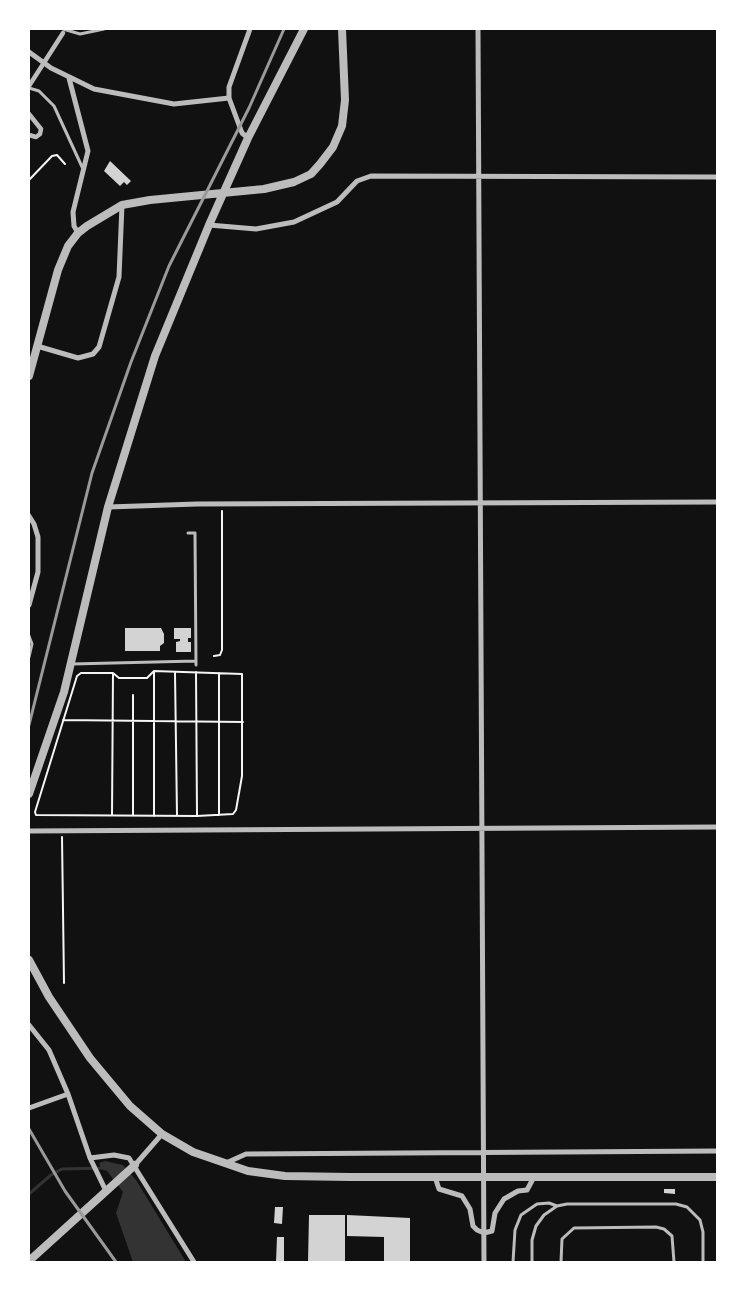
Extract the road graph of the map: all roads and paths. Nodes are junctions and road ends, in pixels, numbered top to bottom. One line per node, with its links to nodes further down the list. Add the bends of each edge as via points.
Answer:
1 (104, 29): 6 (lane, via 80,34)
2 (250, 29): 10 (street, via 229,87)
3 (304, 29): 13 (street)
4 (342, 29): 19 (street, via 345,100 342,126 334,147 311,174 272,188)
5 (478, 29): 17 (street)
6 (64, 31): 9 (street)
7 (29, 52): 8 (street)
8 (69, 78): 10 (street, via 94,89 174,104); 15 (street, via 88,151)
9 (29, 87): 15 (lane, via 39,91 54,106)
10 (229, 98): 13 (street, via 242,133)
11 (29, 114): 12 (street, via 41,131 36,137)
12 (29, 134)
13 (248, 138): 20 (street)
14 (66, 164): 18 (path, via 56,155 52,156)
15 (83, 169): 21 (street, via 73,212)
16 (717, 177): 17 (street)
17 (478, 178): 20 (street, via 371,176 357,181 337,202 294,222 256,230); 25 (street)
18 (29, 180)
19 (122, 205): 21 (street); 22 (street, via 119,277 99,347 93,354 78,358)
20 (209, 226): 27 (street, via 155,356)
21 (78, 233): 22 (street, via 68,246 58,270)
22 (37, 346): 23 (street)
23 (29, 376)
24 (717, 502): 25 (street)
25 (480, 503): 26 (street); 57 (street)
26 (222, 504): 27 (street); 32 (path, via 222,650 220,655)
27 (108, 507): 34 (street)
28 (29, 516): 30 (street, via 38,537 38,572)
29 (188, 533): 34 (lane, via 195,533 196,663)
30 (29, 605)
31 (29, 636): 33 (lane, via 32,644)
32 (214, 656)
33 (29, 657)
34 (71, 664): 49 (street)
35 (154, 671): 36 (path, via 147,678 119,678); 37 (path); 44 (path)
36 (113, 672): 41 (path, via 81,673 77,676); 42 (path)
37 (175, 673): 38 (path); 45 (path)
38 (219, 673): 47 (path); 48 (path, via 242,674)
39 (197, 676): 46 (path)
40 (132, 695): 43 (path)
41 (63, 720): 42 (path); 51 (path, via 36,815)
42 (112, 721): 43 (path); 51 (path)
43 (133, 721): 44 (path); 52 (path)
44 (154, 721): 45 (path); 53 (path)
45 (176, 722): 46 (path); 54 (path)
46 (197, 722): 47 (path); 55 (path)
47 (219, 722): 48 (path); 50 (path)
48 (243, 722): 50 (path, via 242,776 236,810 233,814)
49 (29, 794)
50 (219, 815): 55 (path)
51 (112, 816): 52 (path)
52 (133, 816): 53 (path)
53 (154, 816): 54 (path)
54 (178, 816): 55 (path)
55 (197, 816)
56 (717, 828): 57 (street)
57 (481, 829): 59 (street); 68 (street)
58 (29, 831): 59 (street)
59 (62, 831): 62 (path)
60 (29, 960): 61 (street)
61 (31, 975): 66 (street, via 118,1093)
62 (64, 982)
63 (29, 1025): 64 (street, via 49,1050)
64 (68, 1094): 65 (street); 69 (street)
65 (29, 1108)
66 (162, 1134): 70 (street, via 193,1152); 71 (street)
67 (717, 1151): 68 (street)
68 (484, 1152): 70 (street, via 246,1154); 77 (street)
69 (91, 1161): 71 (street, via 114,1154 129,1158); 75 (street)
70 (225, 1164): 73 (street, via 285,1176)
71 (132, 1167): 75 (street); 79 (street)
72 (717, 1176): 74 (street)
73 (435, 1177): 74 (street); 77 (street, via 439,1189 462,1196 470,1209 473,1226)
74 (534, 1177): 77 (street, via 527,1190 504,1198 495,1213 492,1230)
75 (106, 1191): 78 (street)
76 (557, 1206): 81 (lane, via 536,1204 520,1215 515,1230); 82 (lane, via 536,1226); 85 (lane, via 682,1205 696,1215 702,1226)
77 (484, 1233): 80 (street)
78 (29, 1261)
79 (194, 1262)
80 (484, 1262)
81 (513, 1262)
82 (532, 1262)
83 (560, 1262): 84 (lane, via 562,1239 574,1228 656,1227 672,1236)
84 (674, 1262)
85 (703, 1262)

